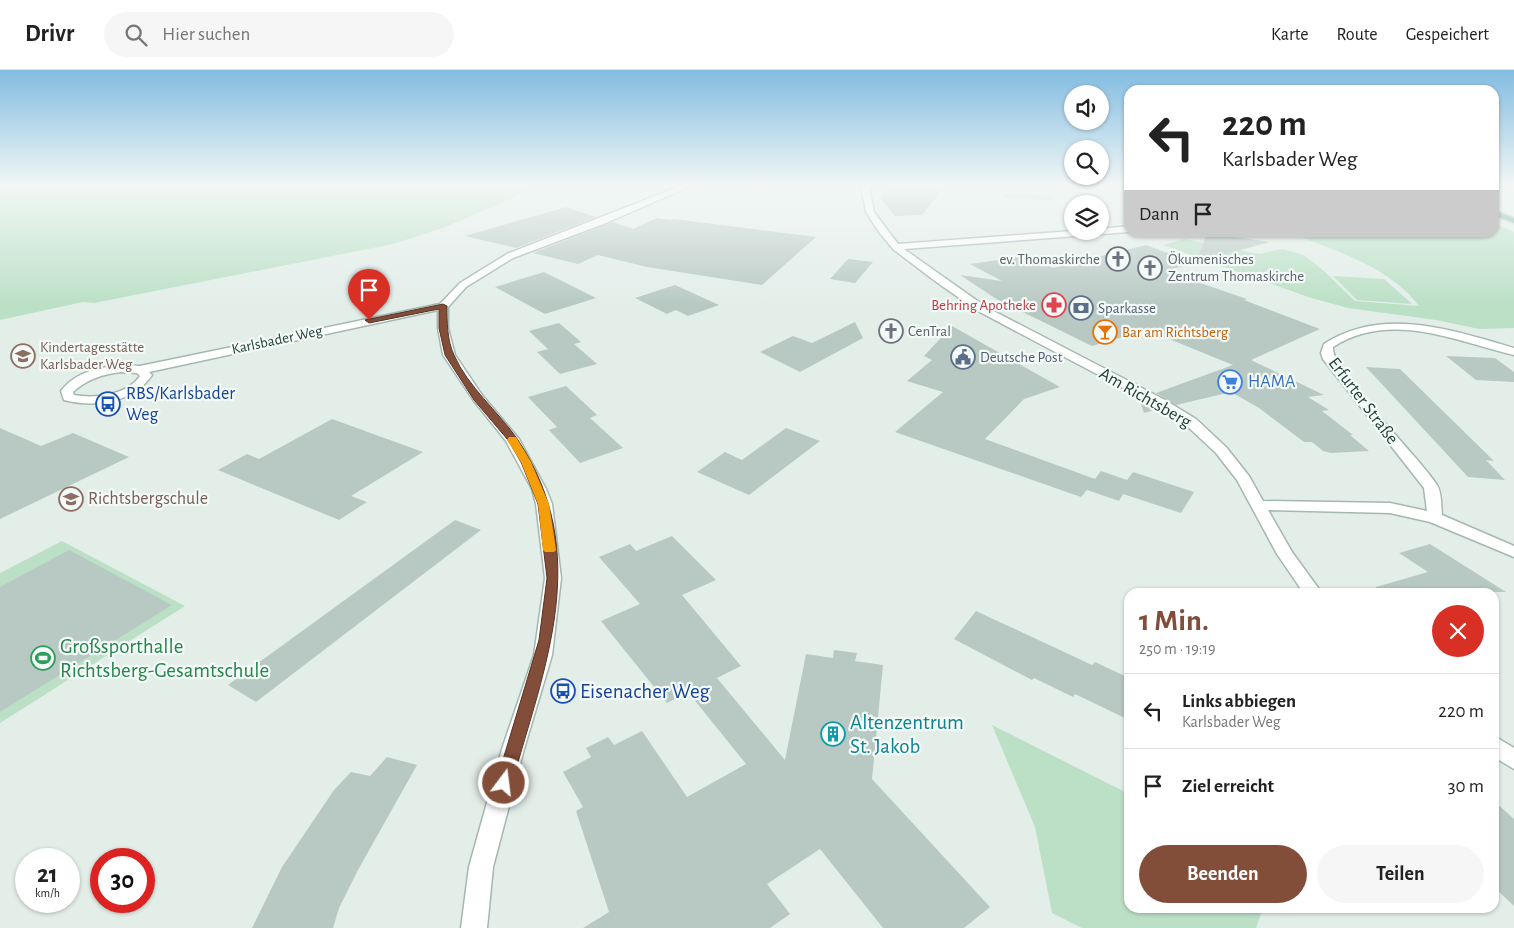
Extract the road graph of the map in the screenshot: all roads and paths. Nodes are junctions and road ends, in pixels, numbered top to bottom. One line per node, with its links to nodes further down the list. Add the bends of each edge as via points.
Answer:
1 (593, 225): 5 (street, via 510,256 462,285)
2 (880, 225): 4 (street, Am Richtsberg)
3 (1124, 229): 4 (street)
4 (896, 247): 8 (street, Am Richtsberg, via 982,309 1191,422 1221,450)
5 (443, 306): 7 (street, Karlsbader Weg); 14 (street, via 443,328 450,355 478,398 512,439 539,490 544,504 553,578 543,655 481,867)
6 (1514, 352): 9 (street, Erfurter Straße, via 1453,336 1389,327 1364,328 1347,333 1328,346 1329,359 1343,379 1431,487)
7 (140, 370): 7 (street, Karlsbader Weg, via 118,369 90,376 74,384 67,391 68,397 93,400 122,394 143,382 146,375)
8 (1260, 505): 9 (street, via 1390,508); 11 (street, Am Richtsberg, via 1285,554)
9 (1435, 518): 10 (street)
10 (1514, 552)
11 (1309, 588)
12 (1499, 749): 13 (street)
13 (1514, 760)
14 (474, 928)

